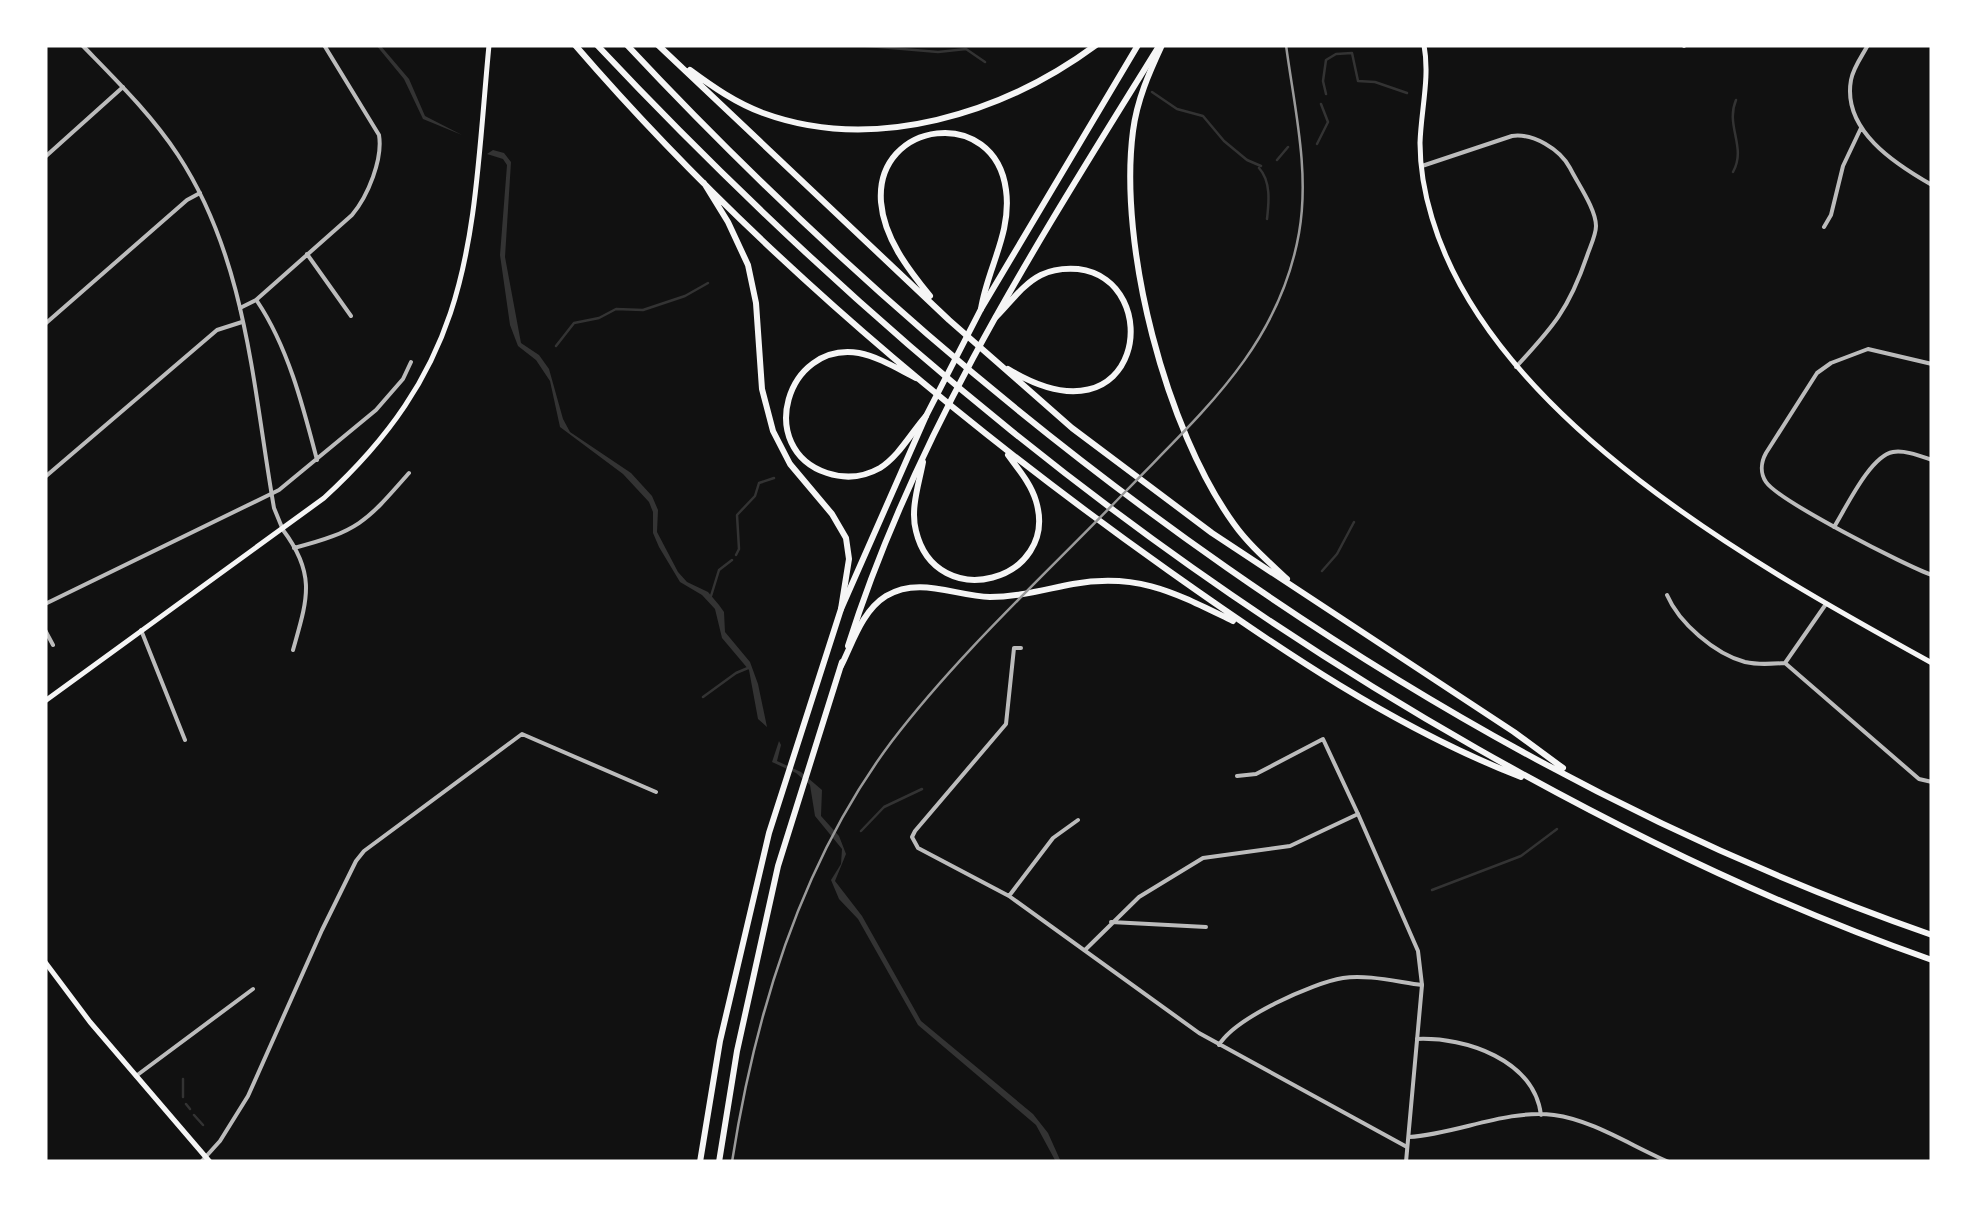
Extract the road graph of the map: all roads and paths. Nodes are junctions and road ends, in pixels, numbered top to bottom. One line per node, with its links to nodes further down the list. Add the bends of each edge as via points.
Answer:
1 (82, 45): 14 (street)
2 (324, 45): 22 (street, via 380,139 355,212)
3 (489, 45): 45 (main road, via 466,266 437,350 372,451)
4 (576, 45): 18 (highway)
5 (597, 45): 67 (highway, via 816,265 1057,469 1289,634)
6 (627, 45): 65 (highway, via 872,286 1070,452 1302,617)
7 (658, 45): 13 (highway)
8 (1096, 45): 13 (highway, via 1001,100 942,118 862,130 759,112)
9 (1138, 45): 25 (highway)
10 (1161, 45): 27 (highway); 48 (highway, via 1140,95 1131,153 1148,317 1212,488 1245,538)
11 (1424, 45): 17 (main road)
12 (1868, 45): 15 (street, via 1851,81)
13 (669, 56): 28 (highway)
14 (123, 88): 16 (street); 20 (street, via 168,140)
15 (1860, 128): 19 (street); 21 (street)
16 (45, 157)
17 (1422, 166): 34 (main road, via 1431,216 1454,275); 34 (street, via 1522,135 1564,158 1588,206 1596,227 1573,296)
18 (701, 178): 35 (highway); 52 (highway, via 748,265 765,405 778,444 846,538)
19 (1932, 185)
20 (200, 193): 24 (street, via 225,249); 30 (street)
21 (1824, 227)
22 (307, 254): 23 (street); 26 (street)
23 (256, 300): 24 (street); 38 (street, via 289,368)
24 (240, 308): 29 (street)
25 (981, 309): 28 (highway, via 1003,235 1003,176 994,157 970,138 926,134 890,164 882,208 905,263); 36 (highway)
26 (351, 316)
27 (995, 319): 31 (highway, via 1032,280 1072,268 1098,274 1119,293 1132,334 1114,375 1076,393 1040,388); 40 (highway)
28 (950, 320): 31 (highway)
29 (242, 322): 42 (street, via 216,330); 43 (street)
30 (45, 324)
31 (992, 360): 48 (highway, via 1140,480)
32 (411, 362): 38 (street, via 376,410)
33 (1932, 364): 44 (street, via 1868,349 1832,362 1817,373 1766,452 1761,466 1770,486)
34 (1516, 366): 51 (main road, via 1644,482)
35 (924, 383): 36 (highway, via 870,356 842,352 807,368 794,383 784,416 801,457 849,477 882,466); 37 (highway)
36 (926, 416): 52 (highway)
37 (1002, 446): 40 (highway, via 1036,500 1038,535 1016,568 984,581 947,574 920,542 914,517); 55 (highway)
38 (317, 460): 43 (street)
39 (1932, 460): 44 (street, via 1895,452 1882,457)
40 (922, 462): 61 (highway)
41 (410, 473): 46 (street, via 357,527)
42 (45, 477)
43 (271, 493): 45 (street); 50 (street)
44 (1834, 527): 47 (street)
45 (283, 530): 46 (street); 54 (main road)
46 (294, 548): 58 (street, via 309,584)
47 (1932, 574)
48 (1298, 591): 65 (highway)
49 (1667, 595): 59 (street, via 1699,635 1727,654 1758,664)
50 (45, 604)
51 (1826, 604): 59 (street); 60 (main road)
52 (841, 609): 87 (highway, via 769,833 720,1041)
53 (45, 630): 56 (street)
54 (141, 630): 62 (main road); 63 (street)
55 (1254, 631): 61 (highway, via 1196,600 1136,583 1086,582 994,597 917,586 891,593 870,609); 67 (highway, via 1454,749)
56 (53, 645)
57 (1021, 648): 71 (street, via 1014,648 1006,724 914,831 913,842)
58 (293, 650)
59 (1785, 663): 66 (street, via 1912,773)
60 (1932, 663)
61 (841, 666): 88 (highway, via 786,839 746,1003)
62 (45, 700)
63 (186, 740)
64 (1237, 776): 69 (street, via 1256,774 1322,739)
65 (1580, 780): 74 (highway, via 1784,879)
66 (1932, 782)
67 (1544, 786): 76 (highway, via 1774,900)
68 (656, 792): 86 (street, via 522,734 364,851 248,1096)
69 (1358, 814): 72 (street, via 1290,846 1204,858); 78 (street, via 1418,951)
70 (1078, 820): 71 (street, via 1053,838)
71 (1009, 896): 75 (street)
72 (1111, 922): 73 (street); 75 (street)
73 (1206, 927)
74 (1932, 935)
75 (1085, 950): 81 (street)
76 (1932, 960)
77 (45, 962): 82 (main road)
78 (1422, 985): 80 (street); 81 (street, via 1344,977 1279,1001 1229,1032)
79 (253, 989): 82 (street)
80 (1417, 1039): 83 (street, via 1464,1041 1511,1066 1539,1097); 84 (street)
81 (1220, 1045): 85 (street)
82 (136, 1076): 86 (main road)
83 (1542, 1116): 84 (street); 90 (street, via 1586,1125)
84 (1409, 1137): 85 (street)
85 (1407, 1147): 89 (street)
86 (206, 1160)
87 (700, 1162)
88 (719, 1162)
89 (1406, 1162)
90 (1669, 1162)

